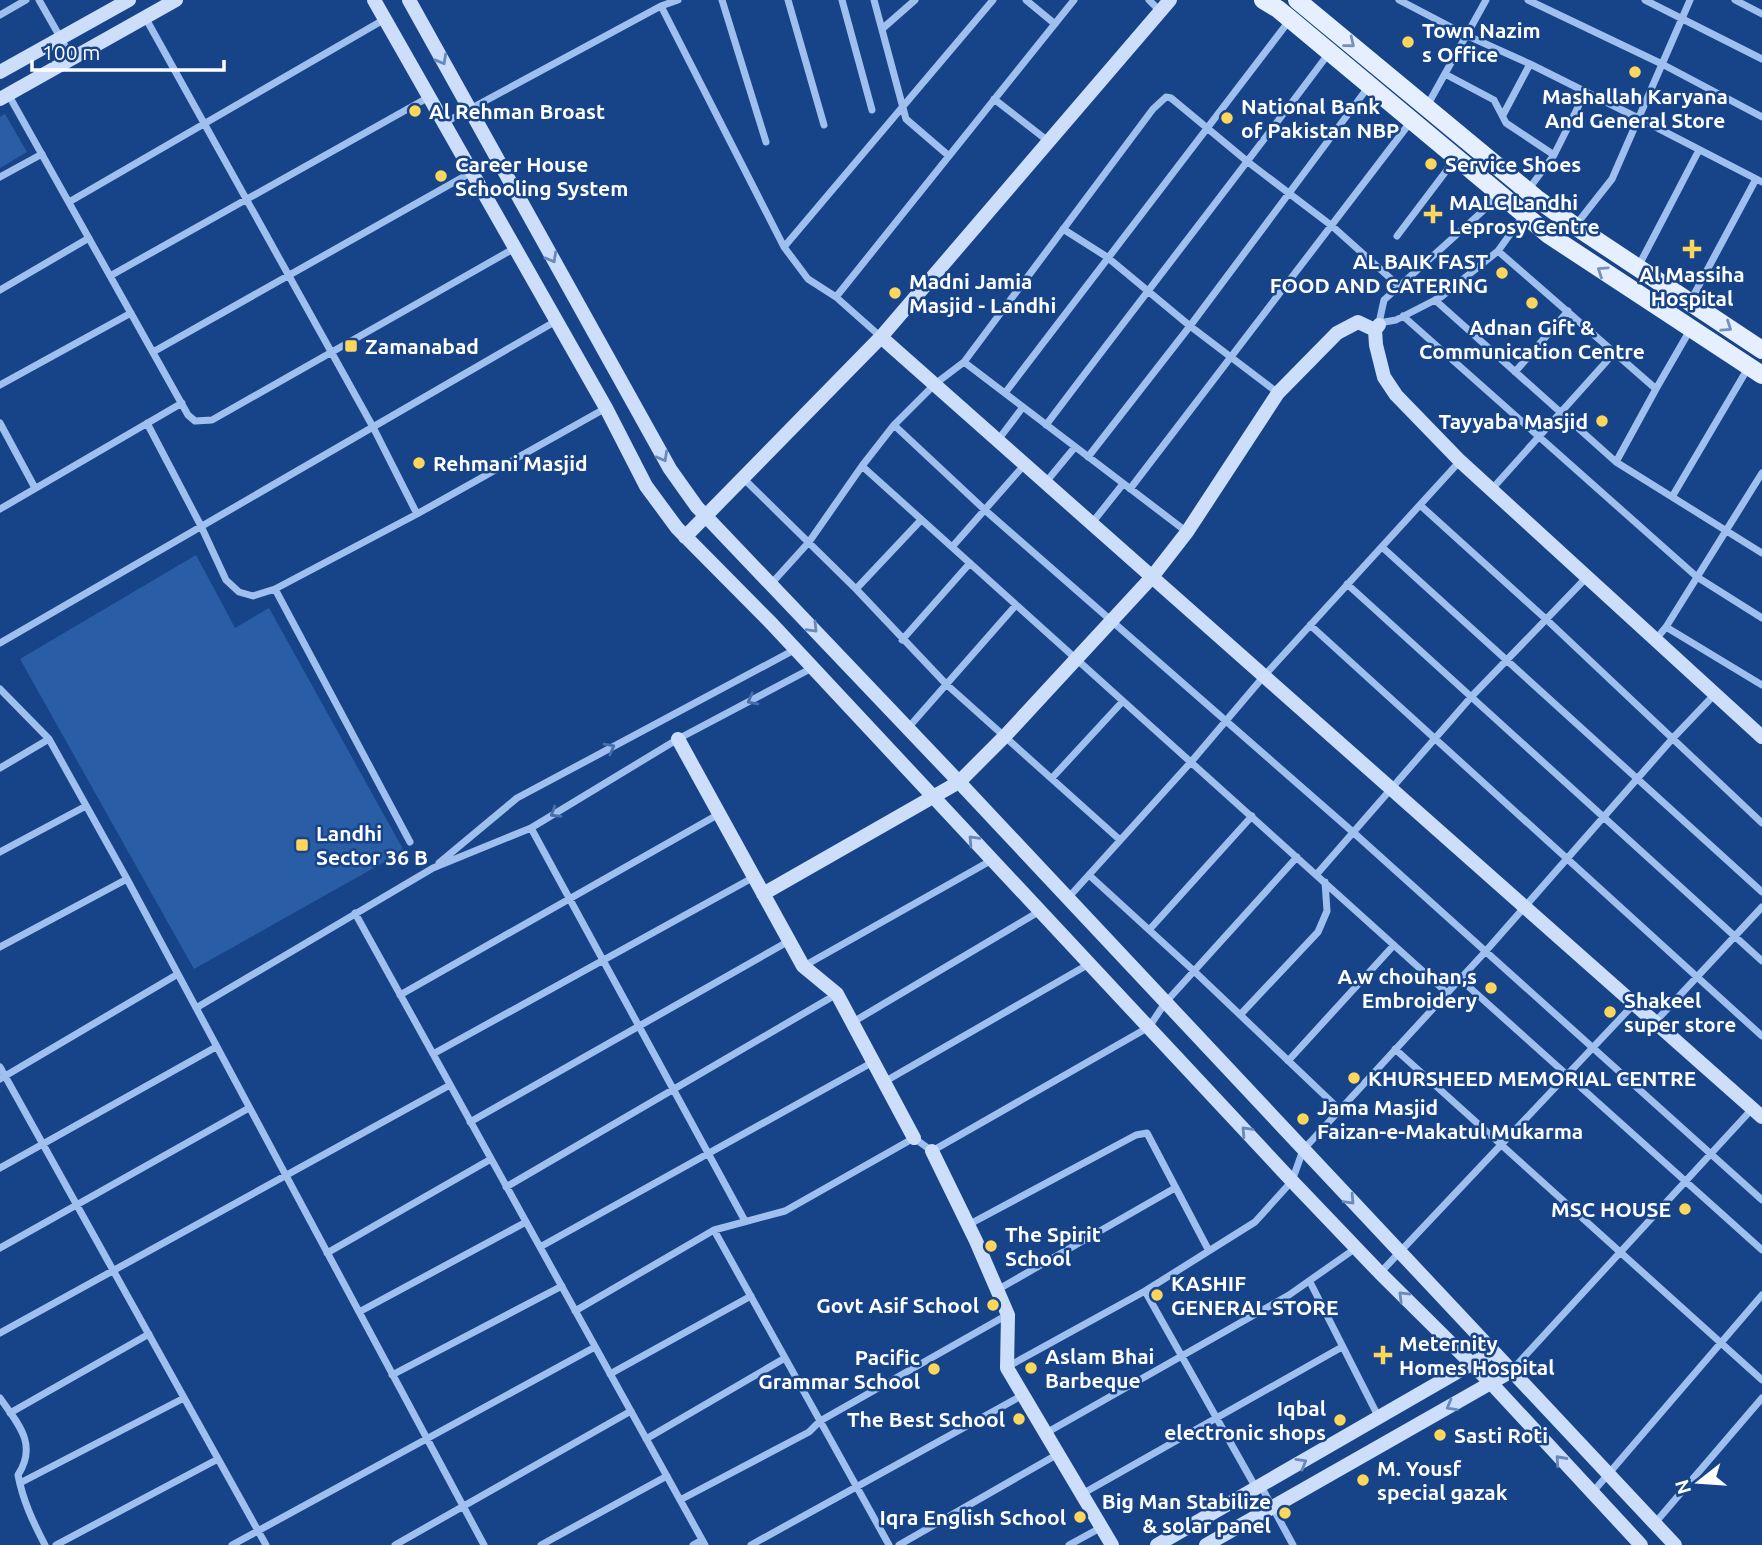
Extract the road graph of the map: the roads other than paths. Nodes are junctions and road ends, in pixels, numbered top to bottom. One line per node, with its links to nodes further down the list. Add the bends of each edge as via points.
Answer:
1 (26, 0): 28 (street)
2 (39, 0): 36 (street)
3 (129, 0): 36 (street)
4 (176, 0): 29 (street)
5 (374, 0): 30 (street)
6 (409, 0): 51 (street, one-way to 51)
7 (678, 0): 25 (street)
8 (722, 0): 61 (street)
9 (788, 0): 59 (street)
10 (842, 0): 52 (street)
11 (874, 0): 34 (street)
12 (915, 0): 34 (street)
13 (993, 0): 49 (street)
14 (1026, 0): 33 (street)
15 (1074, 0): 33 (street)
16 (1149, 0): 26 (street)
17 (1263, 0): 31 (main road)
18 (1399, 0): 35 (street)
19 (1486, 0): 35 (street)
20 (1528, 0): 41 (street)
21 (1645, 0): 32 (street)
22 (1690, 0): 32 (street)
23 (1735, 0): 27 (street)
24 (1303, 2): 50 (main road, one-way to 50)
25 (661, 6): 51 (street); 83 (street)
26 (1166, 6): 62 (street)
27 (1762, 14)
28 (0, 15)
29 (145, 17): 38 (street); 57 (street)
30 (385, 19): 47 (street); 57 (street)
31 (1290, 19): 37 (main road); 60 (street)
32 (1682, 19): 39 (street); 41 (street)
33 (1055, 24): 48 (street)
34 (883, 29): 49 (street)
35 (1468, 36): 40 (street); 43 (street)
36 (61, 38): 38 (street); 42 (street)
37 (1329, 53): 44 (main road); 68 (street)
38 (72, 58): 46 (street)
39 (1762, 60)
40 (1530, 64): 45 (street); 53 (street)
41 (1662, 64): 54 (street); 55 (street)
42 (0, 72)
43 (1446, 74): 50 (street); 53 (street, via 1494,100)
44 (1369, 86): 56 (main road); 72 (street)
45 (1586, 92): 55 (street); 65 (street)
46 (4, 97): 64 (street)
47 (429, 97): 58 (street); 75 (street)
48 (994, 99): 62 (street); 66 (street)
49 (903, 105): 66 (street, via 906,119); 83 (street)
50 (1427, 107): 74 (main road)
51 (469, 109): 58 (street); 145 (street, one-way to 145, via 670,469)
52 (872, 110)
53 (1503, 115): 65 (street, via 1511,127)
54 (1762, 117)
55 (1638, 118): 63 (street); 79 (street, via 1612,179)
56 (1412, 120): 67 (main road); 78 (street)
57 (203, 123): 75 (street); 76 (street)
58 (444, 123): 69 (street)
59 (824, 124)
60 (1207, 128): 68 (street); 80 (street, via 1166,97); 86 (street)
61 (765, 142)
62 (1049, 142): 103 (street)
63 (1699, 149): 71 (street); 87 (street)
64 (42, 154): 70 (street); 76 (street)
65 (1554, 155): 74 (street)
66 (949, 156): 93 (street)
67 (1456, 158): 73 (main road); 81 (street)
68 (1248, 162): 72 (street); 92 (street)
69 (472, 172): 84 (street); 88 (street)
70 (0, 177)
71 (1759, 181): 95 (street)
72 (1290, 194): 78 (street); 100 (street)
73 (1498, 194): 77 (main road); 90 (street)
74 (1532, 194): 77 (street); 79 (main road)
75 (246, 198): 88 (street); 89 (street)
76 (69, 202): 82 (street)
77 (1524, 216): 85 (street); 102 (main road, one-way to 77)
78 (1332, 226): 90 (street); 108 (street)
79 (1575, 226): 87 (main road)
80 (1063, 229): 86 (street); 109 (street)
81 (1396, 236)
82 (89, 238): 89 (street); 91 (street)
83 (784, 247): 93 (street, via 808,279)
84 (515, 248): 99 (street); 107 (street)
85 (1498, 251): 94 (street); 96 (street)
86 (1107, 257): 92 (street); 115 (street)
87 (1638, 268): 95 (main road)
88 (289, 275): 105 (street); 107 (street)
89 (110, 276): 97 (street)
90 (1399, 286): 101 (street, via 1384,300)
91 (0, 290)
92 (1146, 291): 100 (street); 124 (street)
93 (836, 297): 103 (street)
94 (1435, 300): 98 (street); 111 (street)
95 (1690, 302): 104 (main road, one-way to 104)
96 (1568, 311): 106 (street); 111 (street)
97 (131, 313): 105 (street); 113 (street)
98 (1403, 316): 101 (street); 126 (street)
99 (556, 321): 119 (street); 125 (street)
100 (1190, 326): 108 (street); 129 (street)
101 (1377, 327): 116 (street, via 1358,322 1337,333); 130 (street, via 1384,377)
102 (1690, 330): 110 (main road); 114 (street)
103 (881, 337): 112 (street); 135 (street)
104 (1761, 347)
105 (153, 352): 117 (street)
106 (1615, 352): 114 (street); 120 (street)
107 (331, 353): 117 (street, via 212,420 194,421); 125 (street)
108 (1231, 358): 116 (street); 137 (street)
109 (964, 362): 112 (street); 115 (street)
110 (1755, 371): 140 (street)
111 (1515, 372): 120 (street)
112 (935, 384): 123 (street); 127 (street)
113 (0, 385)
114 (1656, 389): 131 (street)
115 (1005, 393): 118 (street)
116 (1278, 393): 150 (street)
117 (182, 403): 122 (street)
118 (1023, 407): 124 (street); 127 (street)
119 (606, 408): 144 (street); 151 (street, via 646,485)
120 (1561, 414): 126 (street); 131 (street)
121 (0, 423): 138 (street)
122 (147, 423): 138 (street); 148 (street)
123 (894, 425): 133 (street); 143 (street)
124 (1046, 425): 128 (street)
125 (373, 427): 144 (street); 148 (street)
126 (1539, 439): 139 (street); 159 (street)
127 (998, 440): 132 (street)
128 (1074, 447): 129 (street); 136 (street)
129 (1088, 457): 137 (street)
130 (1460, 461): 139 (street); 141 (street)
131 (1616, 462): 140 (street)
132 (1025, 464): 136 (street); 143 (street)
133 (862, 466): 146 (street); 152 (street)
134 (1762, 473): 149 (street)
135 (743, 478): 145 (street); 152 (street)
136 (1046, 483): 147 (street)
137 (1126, 486): 147 (street); 150 (street)
138 (36, 488): 142 (street)
139 (1492, 490): 158 (street)
140 (1672, 497): 149 (street)
141 (1420, 505): 154 (street); 166 (street)
142 (0, 509)
143 (986, 511): 153 (street); 167 (street)
144 (417, 514): 162 (street)
145 (705, 515): 151 (street); 160 (street)
146 (921, 520): 153 (street); 163 (street)
147 (1092, 524): 157 (street)
148 (201, 526): 162 (street, via 226,580 239,592 253,596); 172 (street)
149 (1726, 530): 155 (street); 159 (street)
150 (1187, 532): 157 (street)
151 (685, 537): 173 (street)
152 (808, 542): 160 (street); 163 (street)
153 (952, 547): 156 (street)
154 (1382, 547): 161 (street); 175 (street)
155 (1762, 552)
156 (970, 564): 164 (street); 171 (street)
157 (1152, 577): 167 (street); 177 (street)
158 (1587, 577): 166 (street); 170 (street)
159 (1697, 578): 165 (street); 169 (street)
160 (771, 584): 185 (street, one-way to 185)
161 (1347, 584): 168 (street); 182 (street)
162 (275, 589): 207 (street)
163 (856, 589): 171 (street)
164 (1016, 605): 174 (street); 178 (street)
165 (1762, 618)
166 (1547, 620): 175 (street); 188 (street)
167 (1111, 622): 174 (street); 184 (street)
168 (1310, 625): 177 (street); 191 (street)
169 (1666, 627): 170 (street); 179 (street)
170 (1656, 639): 181 (street)
171 (902, 640): 178 (street)
172 (0, 643)
173 (796, 649): 176 (street); 212 (street, one-way to 173, via 517,798)
174 (1076, 659): 183 (street); 186 (street)
175 (1507, 660): 182 (street); 195 (street)
176 (813, 668): 190 (street, one-way to 190); 198 (street)
177 (1264, 676): 184 (street); 197 (street)
178 (946, 684): 185 (street); 186 (street)
179 (1762, 685)
180 (0, 690): 189 (street)
181 (1715, 694): 187 (street); 188 (street)
182 (1472, 696): 191 (street); 202 (street)
183 (1123, 701): 192 (street); 194 (street)
184 (1227, 721): 192 (street); 205 (street)
185 (908, 729): 196 (street)
186 (1005, 736): 194 (street); 196 (street)
187 (1762, 737)
188 (1673, 738): 195 (street); 203 (street)
189 (50, 739): 193 (street); 199 (street)
190 (678, 739): 200 (street); 204 (street, one-way to 204)
191 (1435, 739): 197 (street); 211 (street)
192 (1191, 762): 201 (street); 206 (street)
193 (0, 768)
194 (1052, 778): 206 (street)
195 (1636, 780): 202 (street); 218 (street)
196 (959, 782): 198 (street); 221 (street)
197 (1391, 789): 205 (street); 222 (street)
198 (933, 797): 210 (street, one-way to 198); 219 (street)
199 (86, 806): 208 (street); 216 (street)
200 (719, 814): 215 (street); 220 (street)
201 (1252, 816): 209 (street); 226 (street)
202 (1604, 817): 211 (street); 227 (street)
203 (1762, 823)
204 (531, 828): 212 (street); 220 (street)
205 (1354, 833): 214 (street); 231 (street)
206 (1120, 840): 213 (street)
207 (410, 842)
208 (0, 852)
209 (1297, 857): 214 (street); 236 (street)
210 (992, 859): 224 (street); 235 (street)
211 (1567, 859): 222 (street); 238 (street)
212 (433, 868): 225 (street)
213 (1089, 874): 221 (street); 226 (street)
214 (1316, 874): 217 (street)
215 (754, 877): 219 (street); 232 (street)
216 (127, 879): 230 (street); 237 (street)
217 (1325, 882): 229 (street); 246 (street, via 1327,911 1318,932)
218 (1762, 892)
219 (763, 894): 228 (street)
220 (570, 899): 232 (street); 242 (street)
221 (1068, 899): 243 (street)
222 (1524, 906): 231 (street); 244 (street)
223 (1762, 907): 227 (street)
224 (1040, 911): 234 (street); 247 (street)
225 (355, 913): 242 (street); 245 (street)
226 (1149, 930): 236 (street)
227 (1735, 937): 233 (street); 238 (street)
228 (789, 941): 235 (street); 249 (street)
229 (1394, 945): 240 (street); 256 (street)
230 (0, 947)
231 (1485, 952): 239 (street); 254 (street)
232 (603, 960): 249 (street); 255 (street)
233 (1762, 961)
234 (1090, 964): 250 (street); 261 (street)
235 (803, 966): 241 (street)
236 (1194, 971): 243 (street); 246 (street)
237 (178, 974): 245 (street); 260 (street)
238 (1698, 976): 248 (street); 251 (street)
239 (1459, 978): 240 (street); 259 (street)
240 (1447, 992): 253 (street)
241 (836, 994): 247 (street); 263 (street)
242 (400, 995): 255 (street)
243 (1165, 1003): 250 (street); 271 (street)
244 (1634, 1004): 248 (street); 254 (street)
245 (196, 1008): 252 (street)
246 (1240, 1015): 256 (street)
247 (852, 1023): 257 (street)
248 (1655, 1023): 266 (street)
249 (639, 1026): 263 (street); 267 (street)
250 (1149, 1027): 272 (street); 278 (street, one-way to 250)
251 (1762, 1036)
252 (216, 1047): 264 (street); 269 (street)
253 (1395, 1049): 265 (street); 270 (street)
254 (1592, 1049): 259 (street); 274 (street)
255 (433, 1054): 262 (street)
256 (1288, 1061): 265 (street)
257 (873, 1062): 261 (street); 273 (street)
258 (0, 1067): 260 (street)
259 (1565, 1075): 270 (street); 279 (street)
260 (3, 1077): 269 (street)
261 (884, 1082): 268 (street)
262 (450, 1085): 267 (street); 277 (street)
263 (674, 1089): 273 (street); 280 (street)
264 (249, 1108): 277 (street); 283 (street)
265 (1340, 1110): 271 (street)
266 (1757, 1113): 274 (street)
267 (470, 1122): 275 (street)
268 (914, 1138): 272 (street); 284 (street, via 785,1210)
269 (43, 1144): 276 (street); 283 (street)
270 (1500, 1146): 293 (street); 294 (street)
271 (1303, 1150): 278 (street); 293 (street, one-way to 293)
272 (932, 1151): 286 (street)
273 (708, 1153): 284 (street); 288 (street)
274 (1710, 1154): 279 (street); 282 (street)
275 (491, 1159): 280 (street); 295 (street)
276 (0, 1168)
277 (286, 1177): 295 (street); 296 (street)
278 (1292, 1181): 290 (street); 292 (street, via 1255,1222)
279 (1685, 1182): 291 (street); 294 (street)
280 (506, 1187): 285 (street)
281 (1175, 1188): 286 (street, via 1147,1133); 292 (street); 300 (street)
282 (1762, 1200)
283 (77, 1205): 289 (street); 296 (street)
284 (745, 1221): 287 (street)
285 (526, 1222): 288 (street); 305 (street)
286 (968, 1225): 300 (street)
287 (714, 1230): 303 (street); 304 (street)
288 (540, 1247): 299 (street)
289 (0, 1248)
290 (1356, 1248): 297 (street); 298 (street)
291 (1762, 1250)
292 (1209, 1251): 301 (street)
293 (1399, 1252): 297 (street); 312 (street)
294 (1620, 1252): 309 (street); 317 (street)
295 (327, 1253): 305 (street)
296 (114, 1271): 307 (street); 308 (street)
297 (1380, 1273): 315 (street, one-way to 297)
298 (1310, 1282): 311 (street); 313 (street)
299 (562, 1286): 304 (street); 319 (street)
300 (998, 1290): 306 (street)
301 (1145, 1291): 313 (street); 316 (street)
302 (1762, 1294): 309 (street)
303 (751, 1296): 314 (street); 318 (street)
304 (575, 1311): 310 (street)
305 (359, 1312): 319 (street)
306 (1008, 1315): 316 (street); 330 (street)
307 (0, 1333)
308 (149, 1334): 324 (street); 327 (street)
309 (1720, 1343): 320 (street); 336 (street)
310 (595, 1346): 318 (street); 332 (street)
311 (1342, 1347): 328 (street); 329 (street)
312 (1492, 1352): 315 (street); 317 (street)
313 (1182, 1356): 328 (street); 331 (street)
314 (785, 1357): 330 (street); 333 (street)
315 (1472, 1366): 321 (street); 329 (street)
316 (1007, 1368): 322 (street)
317 (1510, 1372): 321 (street); 336 (street)
318 (610, 1374): 326 (street)
319 (393, 1375): 332 (street)
320 (1762, 1380)
321 (1491, 1383): 342 (street, one-way to 321); 345 (street, one-way to 345)
322 (1024, 1395): 331 (street); 339 (street)
323 (0, 1398): 327 (street)
324 (184, 1398): 335 (street); 338 (street)
325 (1762, 1398): 346 (street)
326 (631, 1411): 333 (street); 344 (street)
327 (10, 1413): 338 (street, via 28,1446 18,1475)
328 (1217, 1418): 340 (street); 341 (street)
329 (1379, 1419): 340 (street, one-way to 329)
330 (820, 1421): 339 (street); 343 (street, via 809,1432)
331 (1046, 1433): 334 (street)
332 (427, 1438): 344 (street); 348 (street)
333 (646, 1439): 337 (street)
334 (1058, 1454): 341 (street); 360 (street)
335 (218, 1459): 348 (street); 351 (street)
336 (1608, 1474): 342 (street); 346 (street)
337 (667, 1476): 343 (street); 356 (street)
338 (20, 1483): 350 (street)
339 (856, 1487): 358 (street); 359 (street)
340 (1259, 1487): 345 (street); 363 (street)
341 (1082, 1494): 347 (street)
342 (1591, 1494): 366 (street)
343 (680, 1500): 349 (street)
344 (464, 1506): 354 (street); 355 (street)
345 (1272, 1507): 364 (street); 365 (street)
346 (1654, 1523): 367 (street)
347 (1101, 1527): 361 (street); 362 (street)
348 (258, 1531): 352 (street); 353 (street)
349 (704, 1543): 357 (street)
350 (45, 1545)
351 (56, 1545)
352 (232, 1545)
353 (266, 1545)
354 (395, 1545)
355 (485, 1545)
356 (541, 1545)
357 (693, 1545)
358 (751, 1545)
359 (889, 1545)
360 (899, 1545)
361 (1069, 1545)
362 (1112, 1545)
363 (1157, 1545)
364 (1206, 1545)
365 (1293, 1545)
366 (1641, 1545)
367 (1675, 1545)

